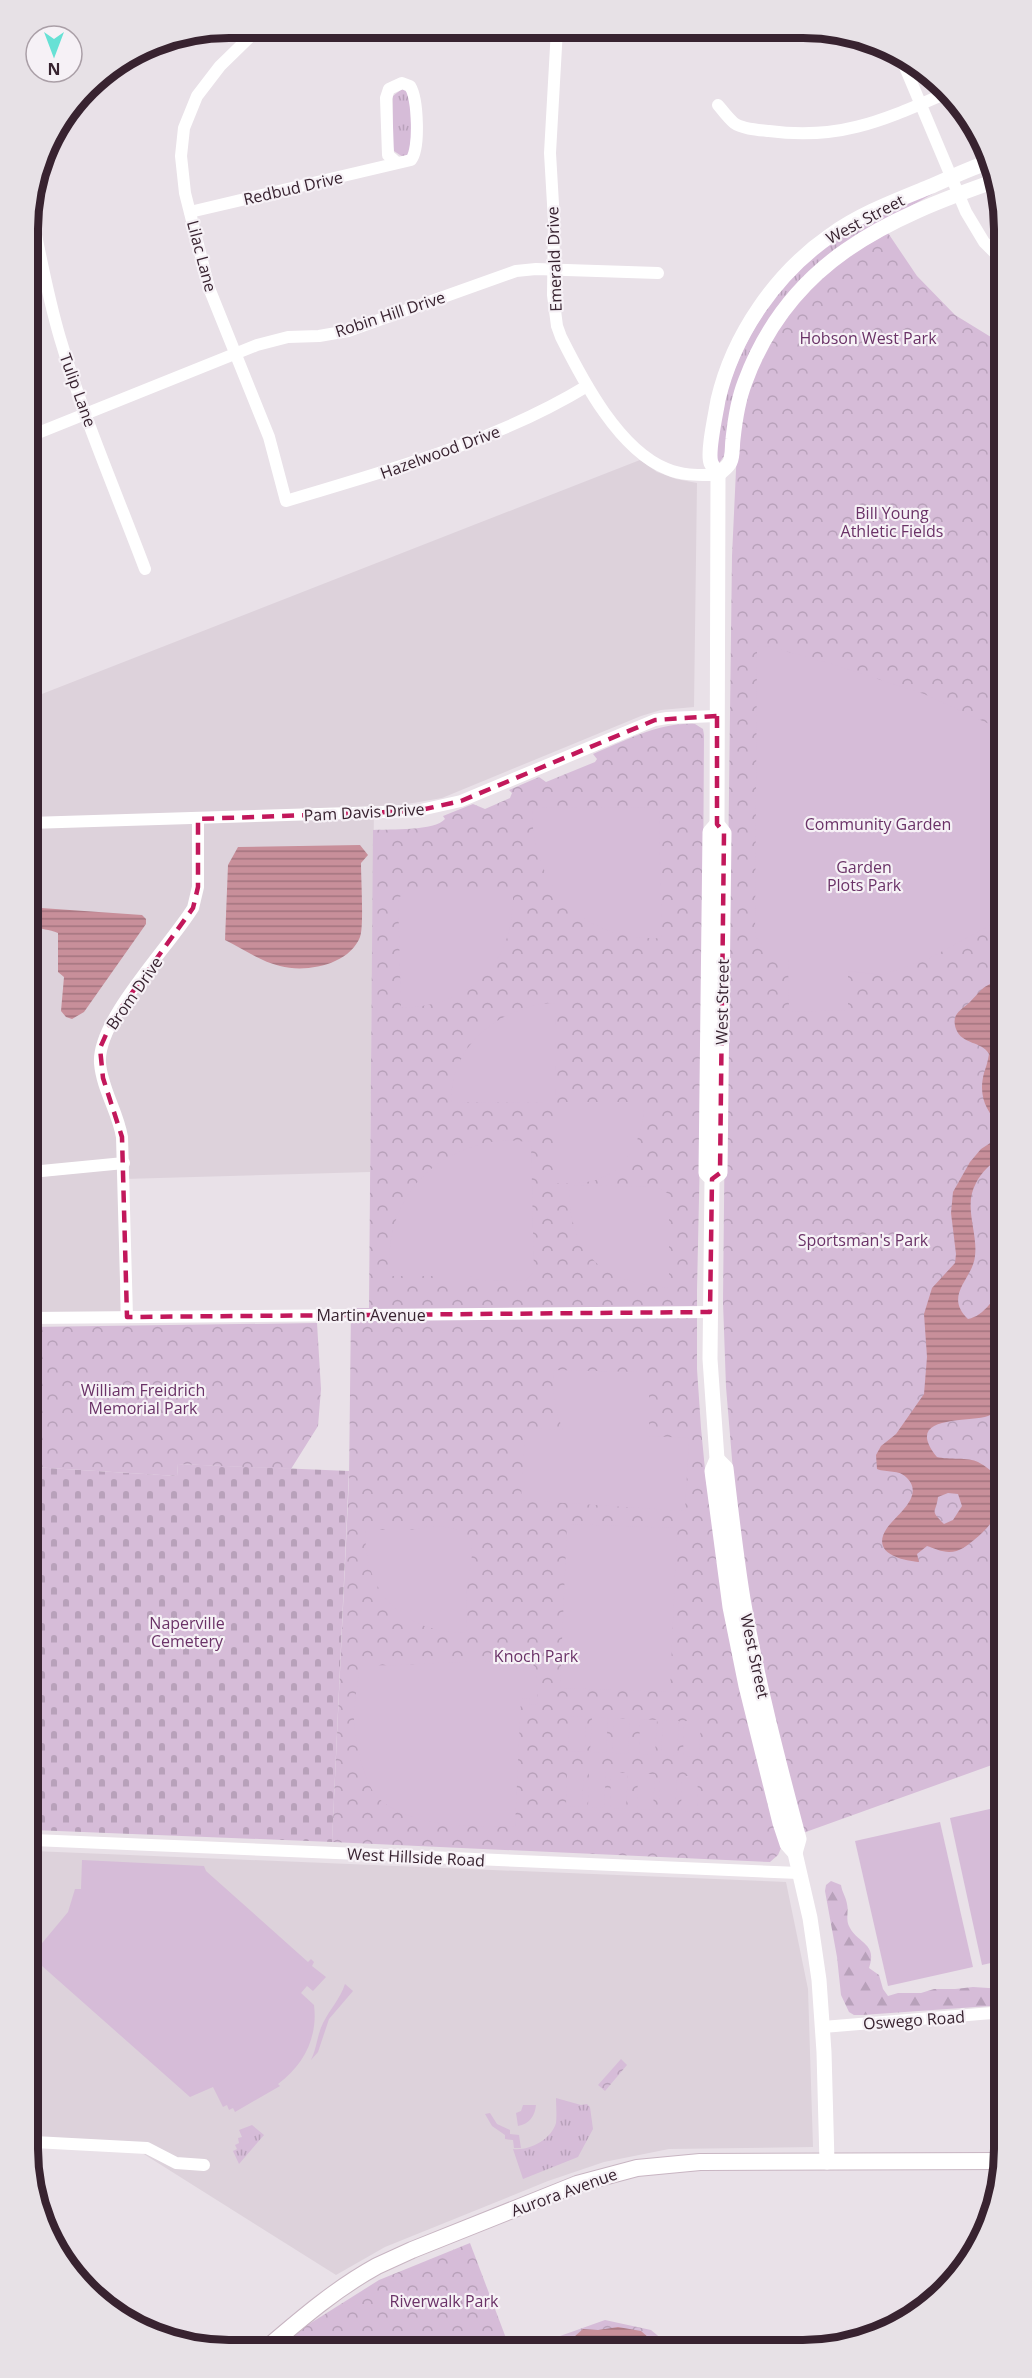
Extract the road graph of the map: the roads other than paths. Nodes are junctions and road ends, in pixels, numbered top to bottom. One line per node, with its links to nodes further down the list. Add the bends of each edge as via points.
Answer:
1 (249, 38): 12 (street, Lilac Lane, via 211,76 188,115 181,156)
2 (556, 38): 15 (street, Emerald Drive, via 550,123)
3 (905, 68): 6 (street)
4 (940, 96): 6 (street)
5 (718, 105): 6 (street, via 735,124 798,133 849,130)
6 (921, 105): 9 (street)
7 (397, 163): 7 (street, Redbud Drive, via 411,160 417,151 414,94 410,86 402,83 389,89 386,98 388,155); 12 (street, Redbud Drive)
8 (983, 165): 9 (street, West Street)
9 (951, 177): 11 (street); 21 (street, West Street, via 831,234 799,261 769,295 741,338 720,394 710,462)
10 (989, 183): 11 (street, West Street)
11 (959, 194): 14 (street, via 978,235); 21 (street, West Street, via 851,246 801,287 756,354 740,395 731,462)
12 (190, 212): 17 (street, Lilac Lane, via 209,288)
13 (38, 242): 19 (street, Tulip Lane, via 53,311)
14 (994, 252)
15 (554, 270): 16 (street, Robin Hill Drive); 17 (street, Robin Hill Drive, via 516,271 360,327 275,339); 18 (street, Emerald Drive, via 557,326)
16 (658, 273)
17 (235, 354): 19 (street, Robin Hill Drive); 22 (street, Lilac Lane, via 269,437)
18 (587, 386): 21 (street, Emerald Drive, via 608,417 647,458 674,472); 22 (street, Hazelwood Drive, via 491,434 373,476)
19 (87, 415): 20 (street, Robin Hill Drive); 23 (street, Tulip Lane)
20 (38, 433)
21 (718, 475): 24 (street, West Street)
22 (286, 501)
23 (145, 569)
24 (717, 716): 25 (street, Pam Davis Drive, via 655,720 461,801 416,812); 29 (street, West Street, via 717,824 710,832 706,1173 712,1179)
25 (198, 819): 26 (street, Pam Davis Drive); 27 (street, Brom Drive, via 198,887 193,908 113,1019 100,1048 103,1078 120,1123)
26 (38, 823)
27 (124, 1164): 28 (street); 30 (street, Brom Drive)
28 (38, 1171)
29 (710, 1312): 30 (street, Martin Avenue); 33 (street, West Street, via 717,1459 726,1468 749,1634 799,1839 795,1853)
30 (127, 1317): 31 (street, Martin Avenue)
31 (38, 1318)
32 (38, 1840): 33 (street, West Hillside Road)
33 (799, 1873): 35 (street, West Street, via 815,1943)
34 (994, 2013): 35 (street, Oswego Road)
35 (823, 2027): 38 (street, West Street)
36 (38, 2142): 39 (street, via 147,2148 176,2163)
37 (994, 2161): 38 (main road, Aurora Avenue)
38 (827, 2162): 40 (main road, Aurora Avenue, via 673,2164 629,2169 577,2184 377,2266 320,2303)
39 (204, 2165)
40 (276, 2340)

